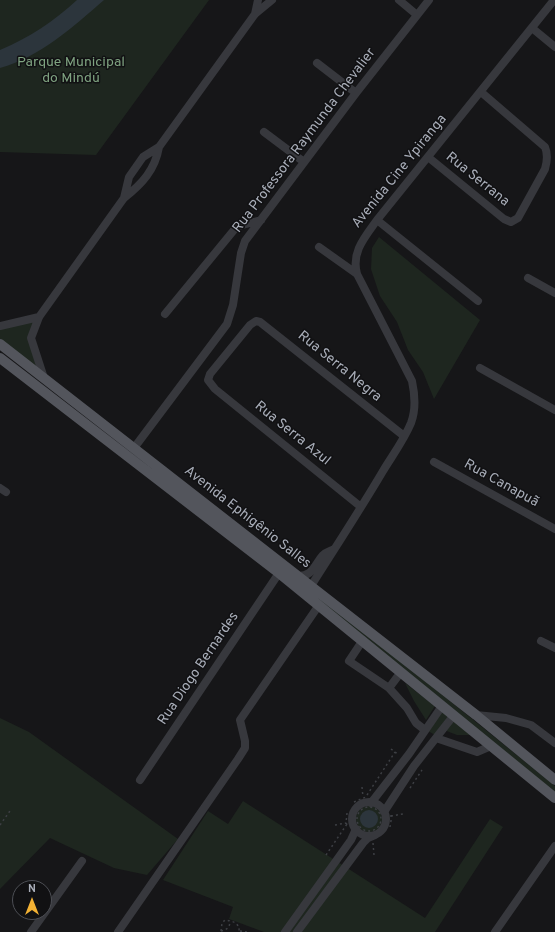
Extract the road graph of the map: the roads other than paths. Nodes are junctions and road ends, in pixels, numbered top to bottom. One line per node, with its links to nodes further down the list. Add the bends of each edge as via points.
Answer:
1 (258, 0): 6 (street)
2 (272, 0): 6 (street)
3 (399, 0): 7 (street)
4 (429, 0): 7 (street, Rua Professora Raymunda Chevalier)
5 (554, 0): 8 (street, Avenida Cine Ypiranga)
6 (255, 14): 14 (street)
7 (417, 15): 12 (street, Rua Professora Raymunda Chevalier)
8 (532, 28): 9 (street); 11 (street, Avenida Cine Ypiranga)
9 (555, 47)
10 (317, 63): 12 (street)
11 (481, 92): 15 (street, Avenida Cine Ypiranga); 15 (street, Rua Serrana, via 545,147 545,169 518,218 511,222 504,219)
12 (356, 93): 16 (street, Rua Professora Raymunda Chevalier)
13 (264, 132): 16 (street)
14 (159, 147): 17 (street, via 155,163 140,185); 17 (street, via 143,157 129,177)
15 (428, 157): 19 (street, Avenida Cine Ypiranga)
16 (304, 162): 18 (street, Rua Professora Raymunda Chevalier)
17 (124, 198): 26 (street)
18 (261, 220): 25 (street, via 234,230); 35 (street, Rua Professora Raymunda Chevalier, via 242,247 235,297 227,324)
19 (377, 220): 21 (street, Avenida Cine Ypiranga, via 359,245 355,261); 24 (street)
20 (319, 247): 21 (street)
21 (357, 274): 34 (street, Avenida Cine Ypiranga, via 412,381 415,393 414,413)
22 (528, 278): 23 (street)
23 (555, 293)
24 (478, 301)
25 (165, 314)
26 (39, 317): 28 (street); 32 (street, via 31,338)
27 (256, 321): 34 (street, Rua Serra Negra, via 265,325); 37 (street, Rua Serra Azul, via 210,374 208,380 215,389)
28 (0, 326)
29 (0, 344): 32 (main road, Avenida Ephigênio Salles)
30 (0, 358): 40 (main road, Avenida Ephigênio Salles)
31 (480, 368): 33 (street)
32 (44, 378): 35 (main road, Avenida Ephigênio Salles)
33 (555, 410)
34 (404, 436): 37 (street, Avenida Cine Ypiranga)
35 (134, 448): 41 (main road, Avenida Ephigênio Salles)
36 (434, 462): 38 (street, Rua Canapuã)
37 (361, 508): 39 (street, Avenida Cine Ypiranga)
38 (555, 529)
39 (335, 549): 41 (street, Avenida Cine Ypiranga, via 324,554 310,573); 42 (street, Avenida Cine Ypiranga)
40 (279, 573): 43 (main road, Avenida Ephigênio Salles); 56 (street, Rua Diogo Bernardes)
41 (297, 576): 42 (main road, Avenida Ephigênio Salles)
42 (311, 586): 51 (main road, Avenida Ephigênio Salles)
43 (319, 605): 44 (main road, Avenida Ephigênio Salles); 66 (street, via 240,721 245,741 242,754)
44 (362, 640): 47 (main road, Avenida Ephigênio Salles); 48 (street, via 349,661)
45 (541, 641): 46 (street)
46 (555, 648)
47 (401, 672): 48 (street); 49 (main road, Avenida Ephigênio Salles)
48 (389, 688): 52 (street, via 407,708 416,723)
49 (442, 706): 50 (main road, Avenida Ephigênio Salles); 52 (street)
50 (454, 715): 53 (street); 55 (main road, Avenida Ephigênio Salles)
51 (476, 715): 54 (street, via 506,718 531,725); 57 (main road, Avenida Ephigênio Salles)
52 (425, 730): 59 (street, via 405,759)
53 (436, 738): 55 (street, via 477,752); 60 (street, via 414,766)
54 (555, 743)
55 (491, 746): 58 (main road, Avenida Ephigênio Salles)
56 (140, 780)
57 (555, 780)
58 (555, 798)
59 (369, 802): 60 (street, via 378,805); 61 (street, via 354,811 352,820)
60 (388, 814): 62 (street, via 384,828)
61 (356, 829): 62 (street); 67 (street, via 351,840)
62 (374, 838): 68 (street, via 362,843)
63 (555, 846): 69 (street)
64 (82, 861): 65 (street)
65 (31, 932)
66 (118, 932)
67 (285, 932)
68 (297, 932)
69 (495, 932)

